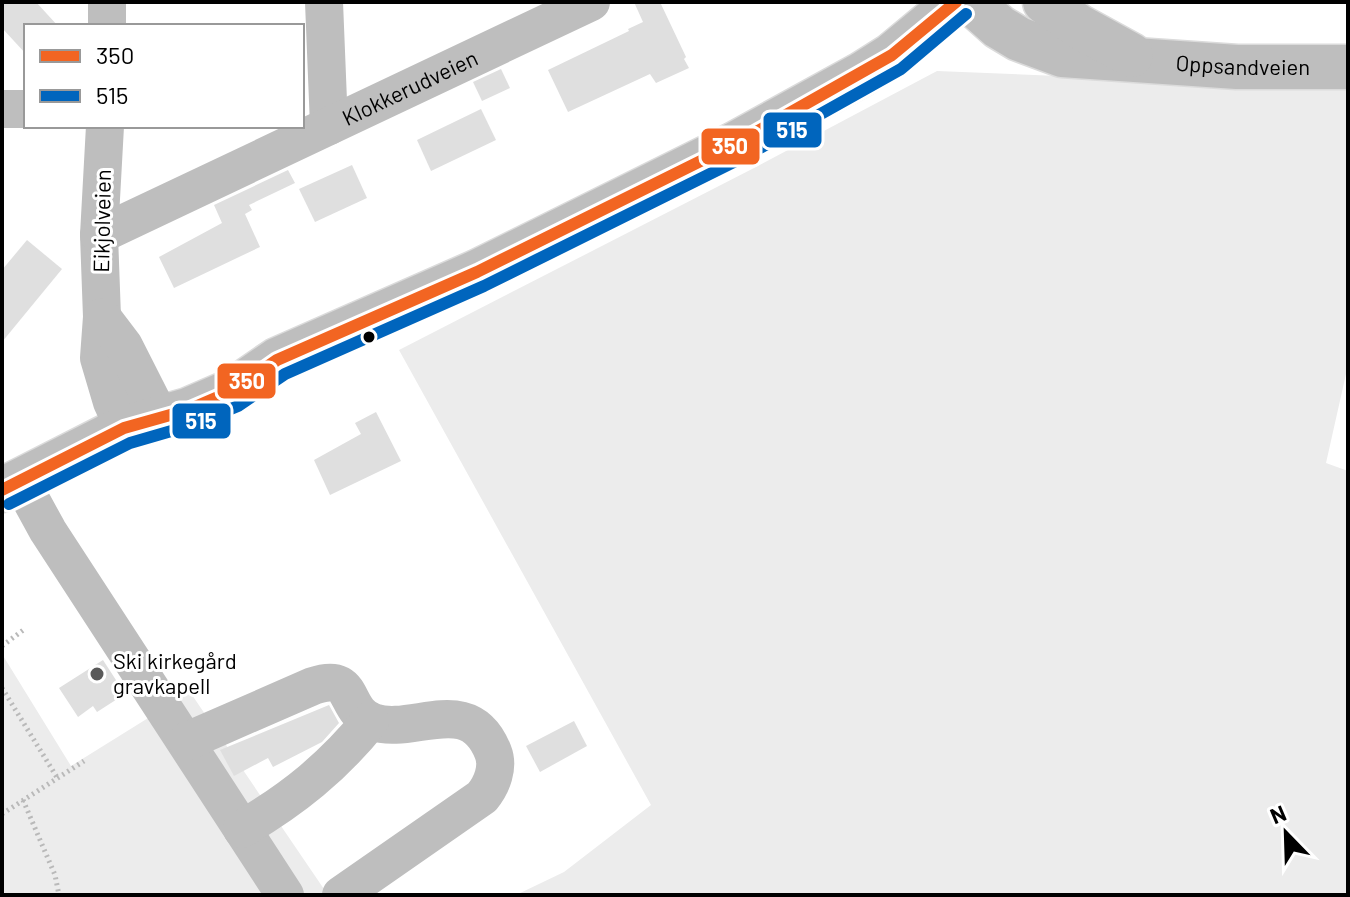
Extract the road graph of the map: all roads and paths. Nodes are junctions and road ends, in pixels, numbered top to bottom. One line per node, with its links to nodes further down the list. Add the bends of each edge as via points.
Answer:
1 (107, 2): 7 (street)
2 (324, 2): 12 (street)
3 (591, 2): 12 (street, Klokkerudveien)
4 (956, 2): 15 (main road, via 892,55 783,119 491,266 277,360 232,391 188,410)
5 (971, 2): 8 (main road, Oppsandveien, via 999,27 1040,49 1093,59)
6 (1045, 2): 8 (main road, Oppsandveien)
7 (107, 24)
8 (1137, 59): 9 (main road, Oppsandveien, via 1237,67)
9 (1348, 67)
10 (2, 109): 11 (street)
11 (24, 109)
12 (329, 126): 14 (street, Klokkerudveien)
13 (105, 128): 14 (street, Eikjolveien)
14 (99, 235): 15 (street, Eikjolveien, via 99,358 112,402)
15 (144, 419): 16 (main road)
16 (11, 485): 21 (street, via 48,531)
17 (26, 628): 18 (path)
18 (2, 646)
19 (2, 688): 23 (path)
20 (370, 721): 21 (street, via 334,681); 26 (street, via 317,778); 29 (street, via 392,725 453,718 484,736 495,767 488,790 472,806)
21 (187, 741): 26 (street)
22 (84, 761): 23 (path)
23 (58, 779): 24 (path)
24 (23, 800): 25 (path); 27 (path)
25 (2, 814)
26 (242, 829): 28 (street)
27 (59, 895)
28 (285, 895)
29 (341, 895)

